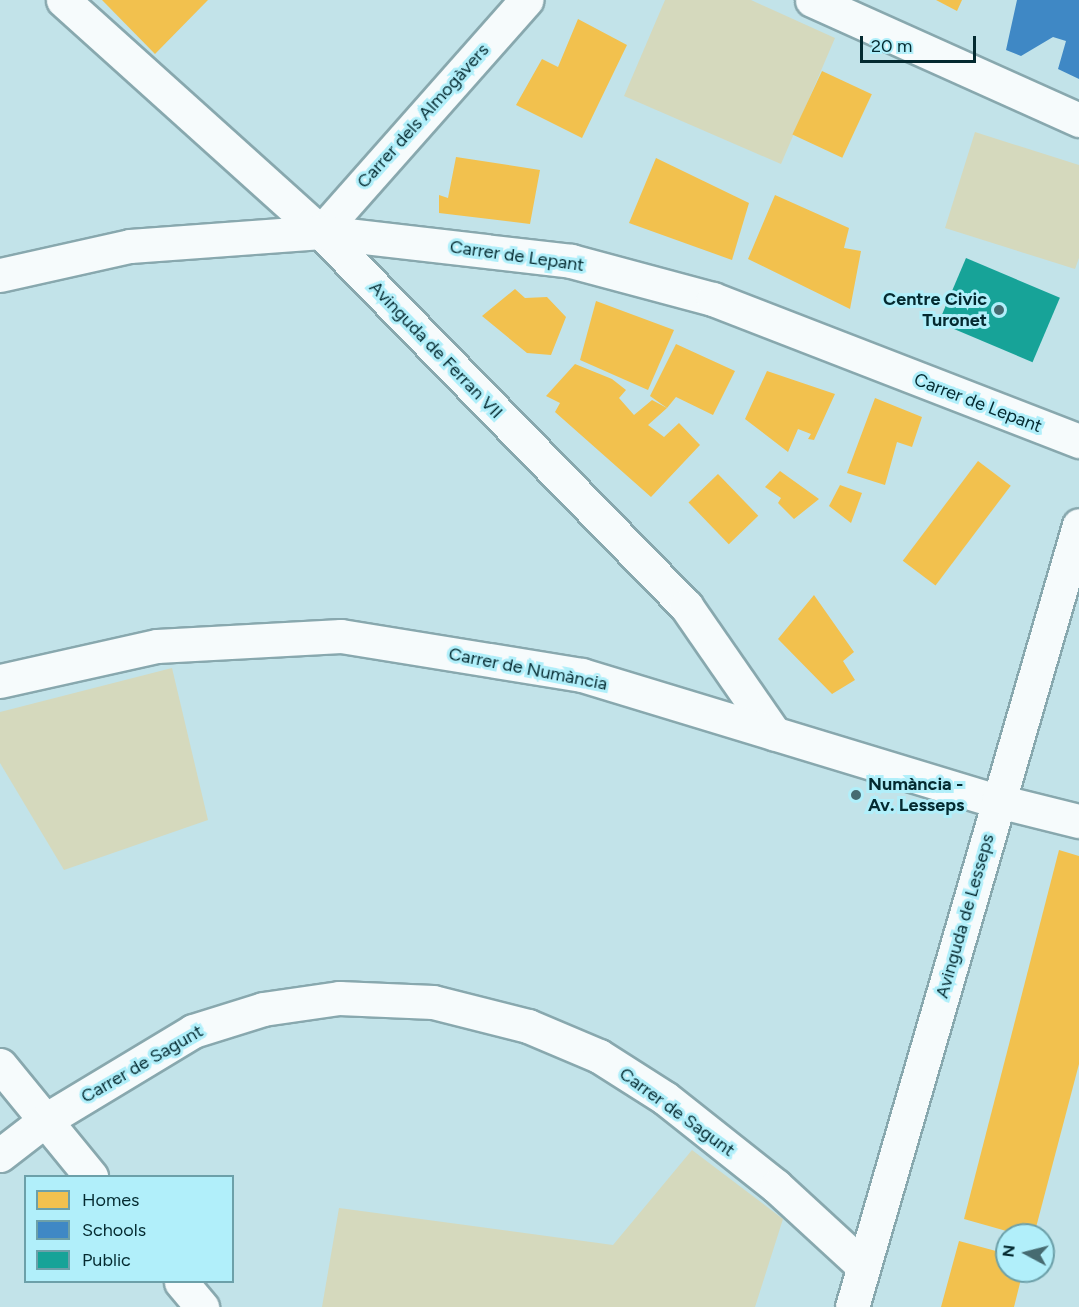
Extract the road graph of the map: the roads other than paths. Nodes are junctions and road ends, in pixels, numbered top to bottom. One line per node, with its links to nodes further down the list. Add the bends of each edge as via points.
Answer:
1 (63, 0): 5 (street, Avinguda de Ferran VII)
2 (526, 0): 5 (street, Carrer dels Almogàvers)
3 (812, 0): 4 (street)
4 (1079, 120)
5 (321, 232): 6 (street, Carrer de Lepant, via 130,246); 7 (street, Carrer de Lepant, via 571,261 713,299); 10 (street, Avinguda de Ferran VII, via 686,606)
6 (0, 275)
7 (1079, 441)
8 (1079, 525): 11 (street, Avinguda de Lesseps)
9 (0, 681): 10 (street, Carrer de Numància, via 157,646 341,636 582,675)
10 (774, 733): 11 (street, Carrer de Numància)
11 (998, 801): 12 (street, Carrer de Numància); 17 (street, Avinguda de Lesseps)
12 (1079, 821)
13 (0, 1065): 14 (street)
14 (44, 1121): 15 (street, Carrer de Sagunt); 16 (street); 17 (street, Carrer de Sagunt, via 193,1031 263,1009 339,998 432,1002 528,1026 599,1056 701,1127 776,1186)
15 (0, 1155)
16 (91, 1175)
17 (863, 1266): 20 (street, Avinguda de Lesseps)
18 (183, 1283): 19 (street)
19 (202, 1307)
20 (852, 1307)

